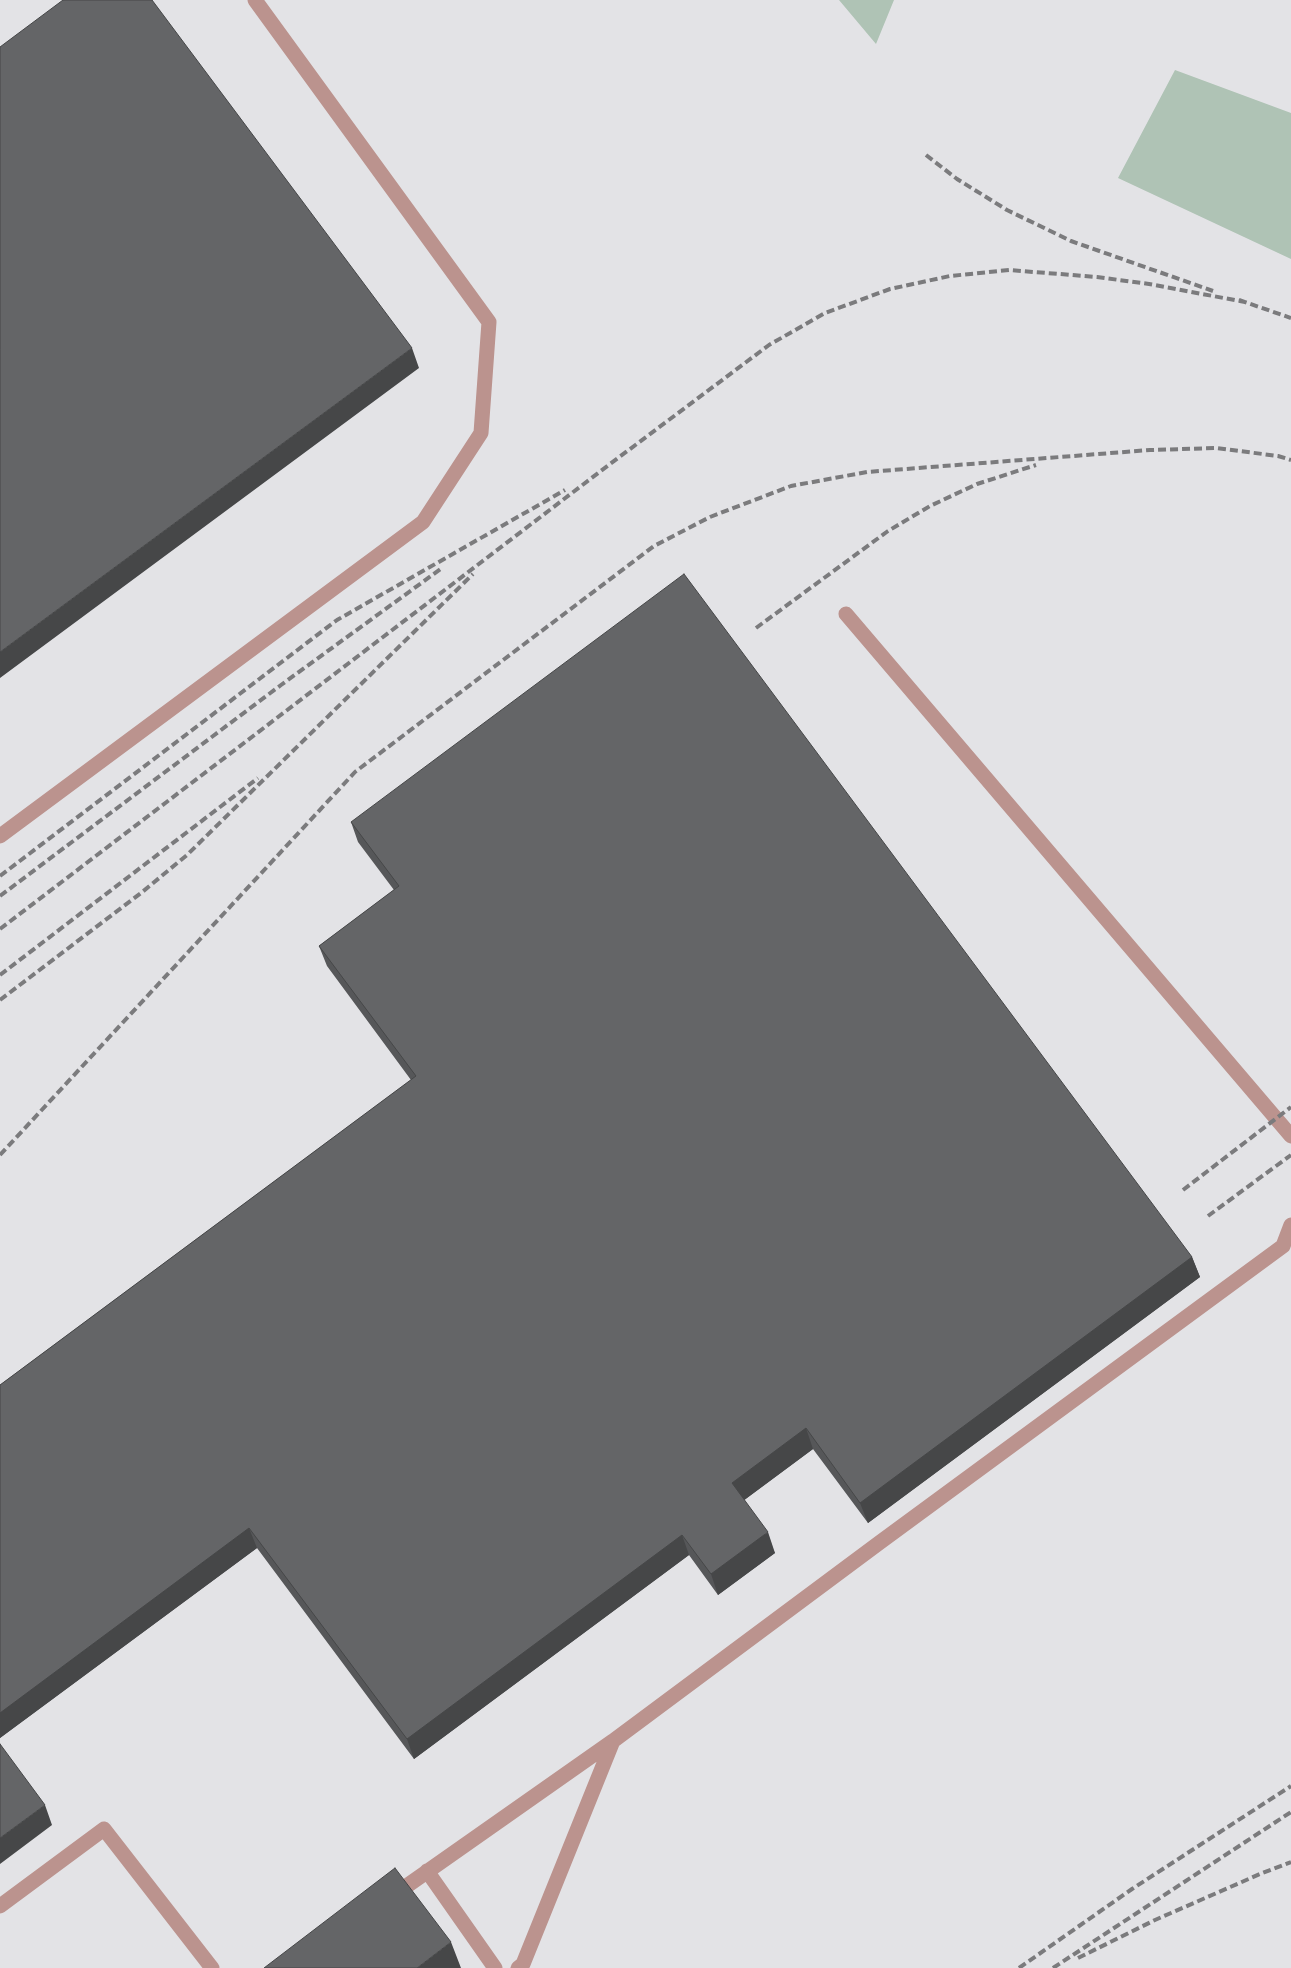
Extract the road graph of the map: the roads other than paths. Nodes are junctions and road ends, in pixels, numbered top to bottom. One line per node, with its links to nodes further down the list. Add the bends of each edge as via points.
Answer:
1 (255, 0): 3 (lane, via 489,322 481,433 423,522)
2 (846, 614): 4 (lane)
3 (0, 836)
4 (1291, 1136)
5 (1291, 1226): 6 (lane, via 1283,1246)
6 (613, 1741): 7 (lane); 12 (lane, via 523,1964)
7 (427, 1871): 8 (lane); 11 (lane)
8 (380, 1905)
9 (0, 1906): 10 (lane, via 104,1829)
10 (212, 1968)
11 (495, 1968)
12 (518, 1968)

